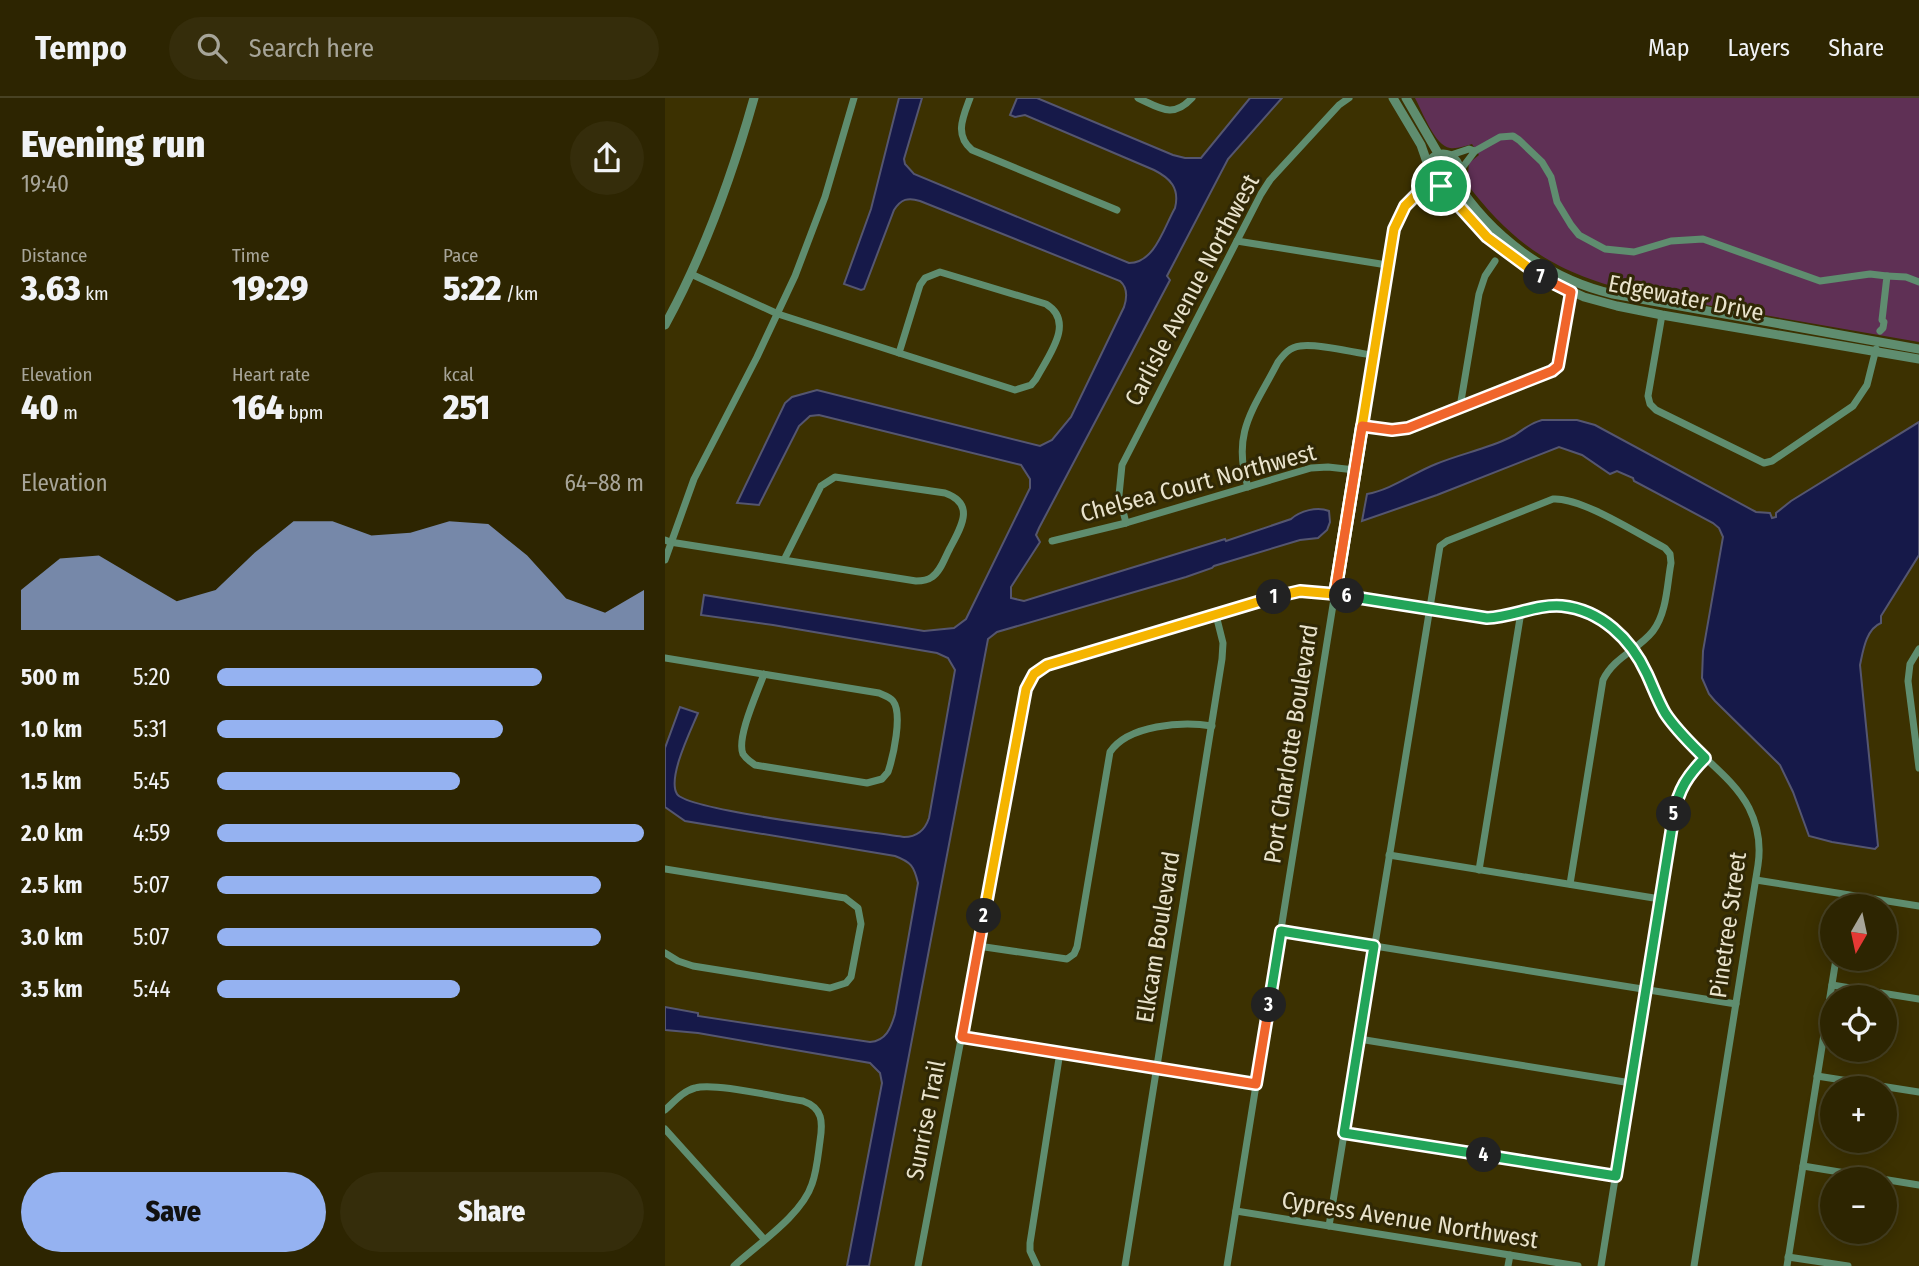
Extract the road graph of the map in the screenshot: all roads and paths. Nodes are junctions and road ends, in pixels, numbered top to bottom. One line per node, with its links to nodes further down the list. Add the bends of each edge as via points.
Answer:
1 (754, 98): 19 (street, via 725,190)
2 (854, 98): 23 (street, via 814,226)
3 (969, 98): 15 (street, via 960,129 965,145)
4 (1138, 98): 5 (street, via 1171,111)
5 (1192, 98)
6 (1349, 98): 16 (street, Carlisle Avenue Northwest, via 1270,180)
7 (1394, 98): 11 (street)
8 (1406, 98): 10 (street)
9 (1475, 151): 10 (street); 12 (street); 20 (street, via 1500,137 1519,140 1542,162 1571,225 1579,235 1605,249 1634,252 1671,241 1703,239 1820,281)
10 (1444, 155): 11 (street, via 1433,158); 12 (street, via 1457,164)
11 (1427, 167): 13 (street, via 1430,180); 14 (street, Port Charlotte Boulevard)
12 (1457, 176): 13 (street, via 1449,185); 26 (street, Edgewater Drive, via 1464,193 1501,235 1539,264 1587,286)
13 (1439, 186): 14 (street); 22 (street, Edgewater Drive, via 1503,251)
14 (1417, 194): 18 (street, Port Charlotte Boulevard, via 1397,221)
15 (1117, 210)
16 (1237, 241): 18 (street); 35 (street, Carlisle Avenue Northwest, via 1122,465 1119,495)
17 (1495, 261): 31 (street, via 1479,294)
18 (1387, 265): 29 (street, Port Charlotte Boulevard)
19 (691, 274): 23 (street); 25 (street)
20 (1887, 276): 21 (street); 26 (street, via 1883,328)
21 (1919, 282)
22 (1571, 292): 24 (street, Edgewater Drive); 31 (street, via 1558,366)
23 (778, 314): 28 (street); 36 (street, via 708,448)
24 (1662, 315): 26 (street, Edgewater Drive); 26 (street, via 1650,404 1764,463 1853,406 1867,385)
25 (666, 319)
26 (1876, 347): 27 (street, Edgewater Drive); 30 (street, Edgewater Drive)
27 (1919, 349)
28 (898, 353): 28 (street, via 920,285 940,272 1046,304 1061,323 1037,379 1023,389)
29 (1373, 355): 32 (street, Port Charlotte Boulevard); 34 (street, via 1308,345 1285,353 1244,431 1240,456)
30 (1919, 359)
31 (1460, 407): 32 (street, via 1400,429)
32 (1362, 426): 33 (street, Port Charlotte Boulevard)
33 (1355, 470): 34 (street, Chelsea Court Northwest, via 1311,468); 40 (street, Port Charlotte Boulevard)
34 (1248, 487): 35 (street, Chelsea Court Northwest)
35 (1126, 523): 37 (street, Chelsea Court Northwest)
36 (668, 541): 38 (street); 39 (street)
37 (1052, 541)
38 (665, 560)
39 (784, 560): 39 (street, via 925,581 938,571 962,525 963,509 945,493 835,477 821,486)
40 (1335, 594): 41 (street, Pinetree Street); 43 (street, Sunrise Trail, via 1292,592); 60 (street, Port Charlotte Boulevard)
41 (1428, 609): 42 (street, Pinetree Street, via 1487,618); 44 (street, via 1440,545 1553,499 1569,500 1670,554 1660,621); 51 (street)
42 (1521, 612): 44 (street, Pinetree Street, via 1552,606 1580,610 1606,622); 53 (street)
43 (1216, 614): 48 (street, Elkcam Boulevard, via 1223,651); 61 (street, Sunrise Trail, via 1047,665 1034,674 1026,689)
44 (1632, 649): 49 (street, Pinetree Street, via 1665,712); 55 (street, via 1611,666 1601,688)
45 (1919, 649): 50 (street, via 1910,664 1908,681)
46 (665, 658): 47 (street)
47 (764, 674): 47 (street, via 742,737 748,760 755,765 867,783 883,779 891,764 898,717 893,701 879,693)
48 (1212, 726): 61 (street, via 1191,722 1166,725 1121,740 1110,752 1074,954 1067,959); 74 (street, Elkcam Boulevard)
49 (1705, 758): 54 (street, Pinetree Street, via 1739,793 1753,818 1759,846); 57 (street, via 1688,776 1677,798)
50 (1919, 768)
51 (1389, 855): 53 (street); 62 (street)
52 (665, 869): 63 (street, via 845,898 858,908 862,924 852,977 838,987 693,966)
53 (1479, 870): 55 (street)
54 (1756, 880): 56 (street); 69 (street, Pinetree Street)
55 (1570, 884): 57 (street)
56 (1841, 894)
57 (1660, 899): 66 (street)
58 (1897, 903): 59 (street)
59 (1919, 906)
60 (1281, 931): 62 (street); 77 (street, Port Charlotte Boulevard)
61 (978, 946): 70 (street, Sunrise Trail)
62 (1374, 946): 66 (street); 71 (street)
63 (665, 953)
64 (1834, 971): 65 (street)
65 (1832, 985)
66 (1646, 989): 69 (street); 76 (street)
67 (1897, 995): 68 (street)
68 (1919, 999)
69 (1736, 1004): 98 (street, Pinetree Street)
70 (962, 1037): 72 (street); 91 (street, Sunrise Trail)
71 (1359, 1039): 76 (street); 81 (street)
72 (1060, 1052): 74 (street); 92 (street, via 1030,1243)
73 (1820, 1062): 75 (street)
74 (1157, 1068): 77 (street); 93 (street, Elkcam Boulevard)
75 (1818, 1076): 78 (street); 82 (street)
76 (1631, 1083): 83 (street)
77 (1256, 1084): 85 (street, Port Charlotte Boulevard)
78 (1919, 1092)
79 (665, 1110): 87 (street, via 687,1091 703,1086 803,1101 817,1110 823,1125 809,1191)
80 (665, 1129): 87 (street)
81 (1344, 1133): 83 (street); 86 (street)
82 (1803, 1166): 84 (street); 89 (street)
83 (1616, 1176): 97 (street)
84 (1919, 1185)
85 (1236, 1211): 86 (street, Cypress Avenue Northwest); 94 (street, Port Charlotte Boulevard)
86 (1329, 1226): 88 (street, Cypress Avenue Northwest)
87 (764, 1239): 90 (street)
88 (1510, 1255): 95 (street); 96 (street, Cypress Avenue Northwest)
89 (1788, 1256): 99 (street); 100 (street)
90 (734, 1266)
91 (918, 1266)
92 (1037, 1266)
93 (1125, 1266)
94 (1227, 1266)
95 (1509, 1266)
96 (1578, 1266)
97 (1601, 1266)
98 (1694, 1266)
99 (1787, 1266)
100 (1847, 1266)

